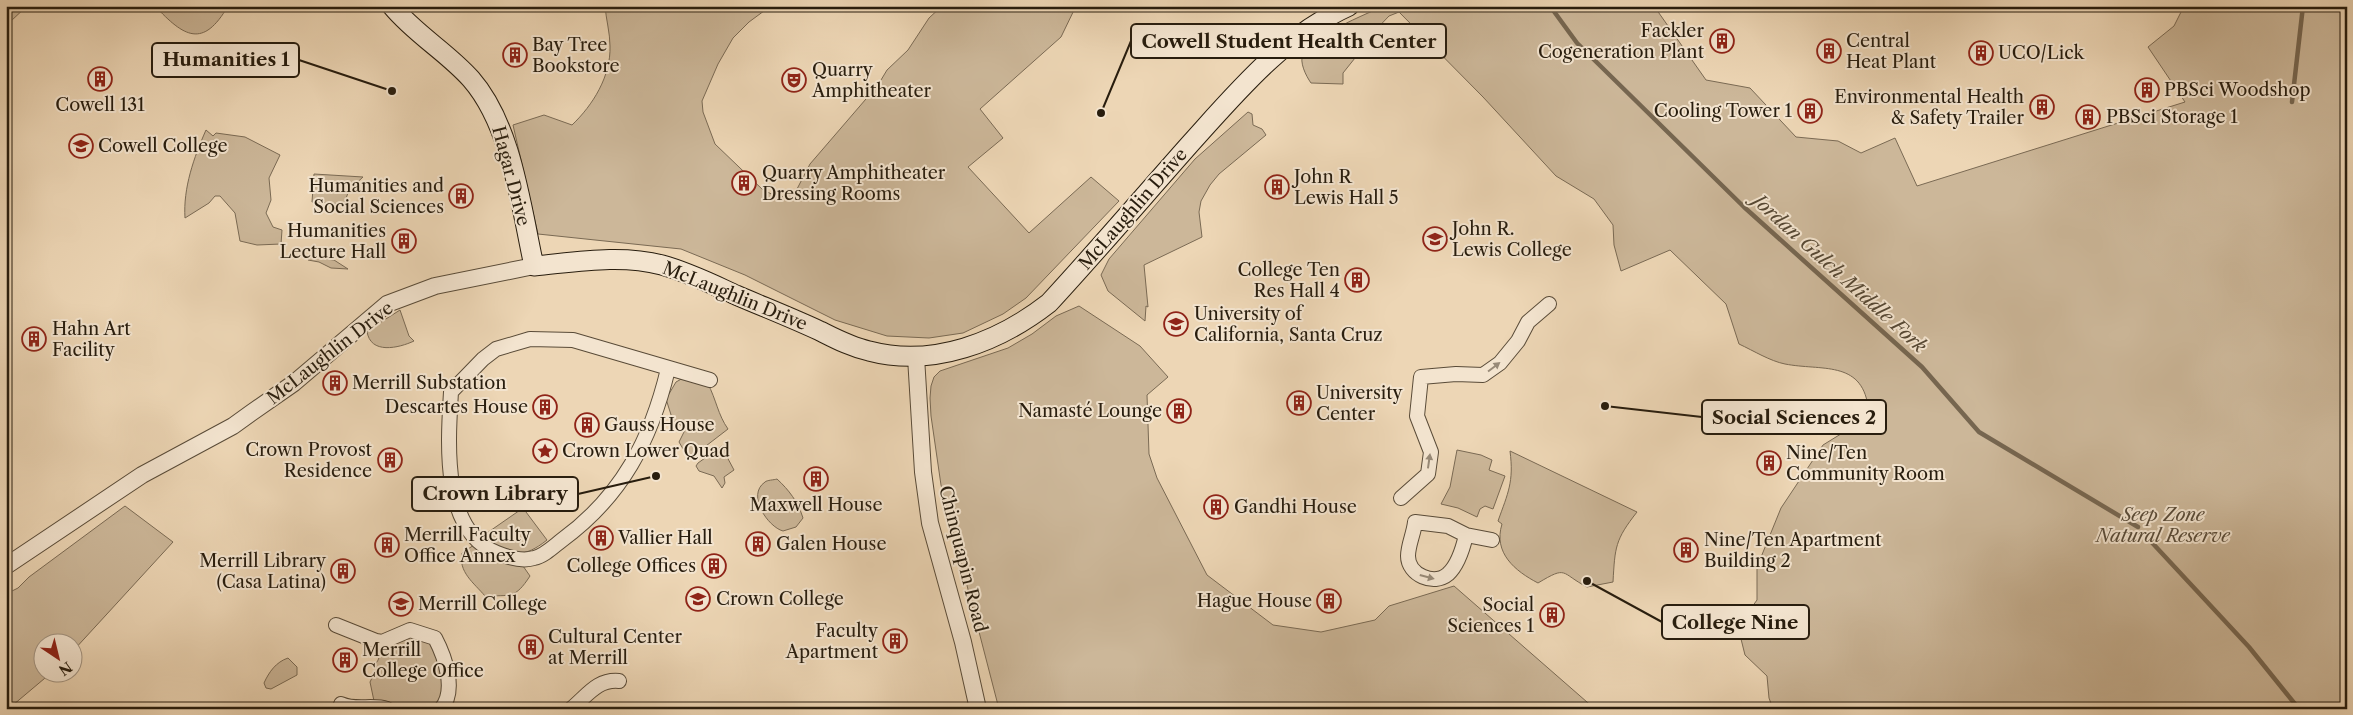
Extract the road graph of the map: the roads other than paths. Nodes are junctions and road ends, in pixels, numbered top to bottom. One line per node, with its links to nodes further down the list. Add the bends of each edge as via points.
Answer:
1 (392, 6): 3 (main road, Hagar Drive, via 470,78 489,104 505,141)
2 (1348, 6): 5 (main road, McLaughlin Drive, via 1296,39 1249,78 1049,303 1030,318 986,342)
3 (534, 266): 5 (main road, McLaughlin Drive, via 604,259 661,265 707,281 842,342 870,352); 11 (street, McLaughlin Drive, via 435,286 387,304 294,383 251,414 142,475)
4 (1549, 304): 8 (street, one-way to 4, via 1428,474 1431,452 1417,416 1422,377 1483,375 1500,363 1528,322)
5 (916, 357): 18 (street, Chinquapin Road, via 923,472 930,523)
6 (668, 370): 6 (street, via 646,440 617,485 582,525 534,559 506,557 475,540 463,524 449,470 450,407 451,392 483,359 496,349 530,339 573,340); 7 (street)
7 (710, 380)
8 (1401, 498)
9 (1466, 535): 9 (street, one-way to 9, via 1448,526 1415,522 1408,557 1416,573 1438,579 1452,570); 10 (street)
10 (1492, 540)
11 (6, 566)
12 (336, 625): 16 (street, via 382,642 410,630 435,638 443,656 449,687 448,700)
13 (619, 681): 17 (street, via 610,680 595,686)
14 (340, 706): 15 (street)
15 (387, 709)
16 (441, 709)
17 (571, 709)
18 (978, 709)

